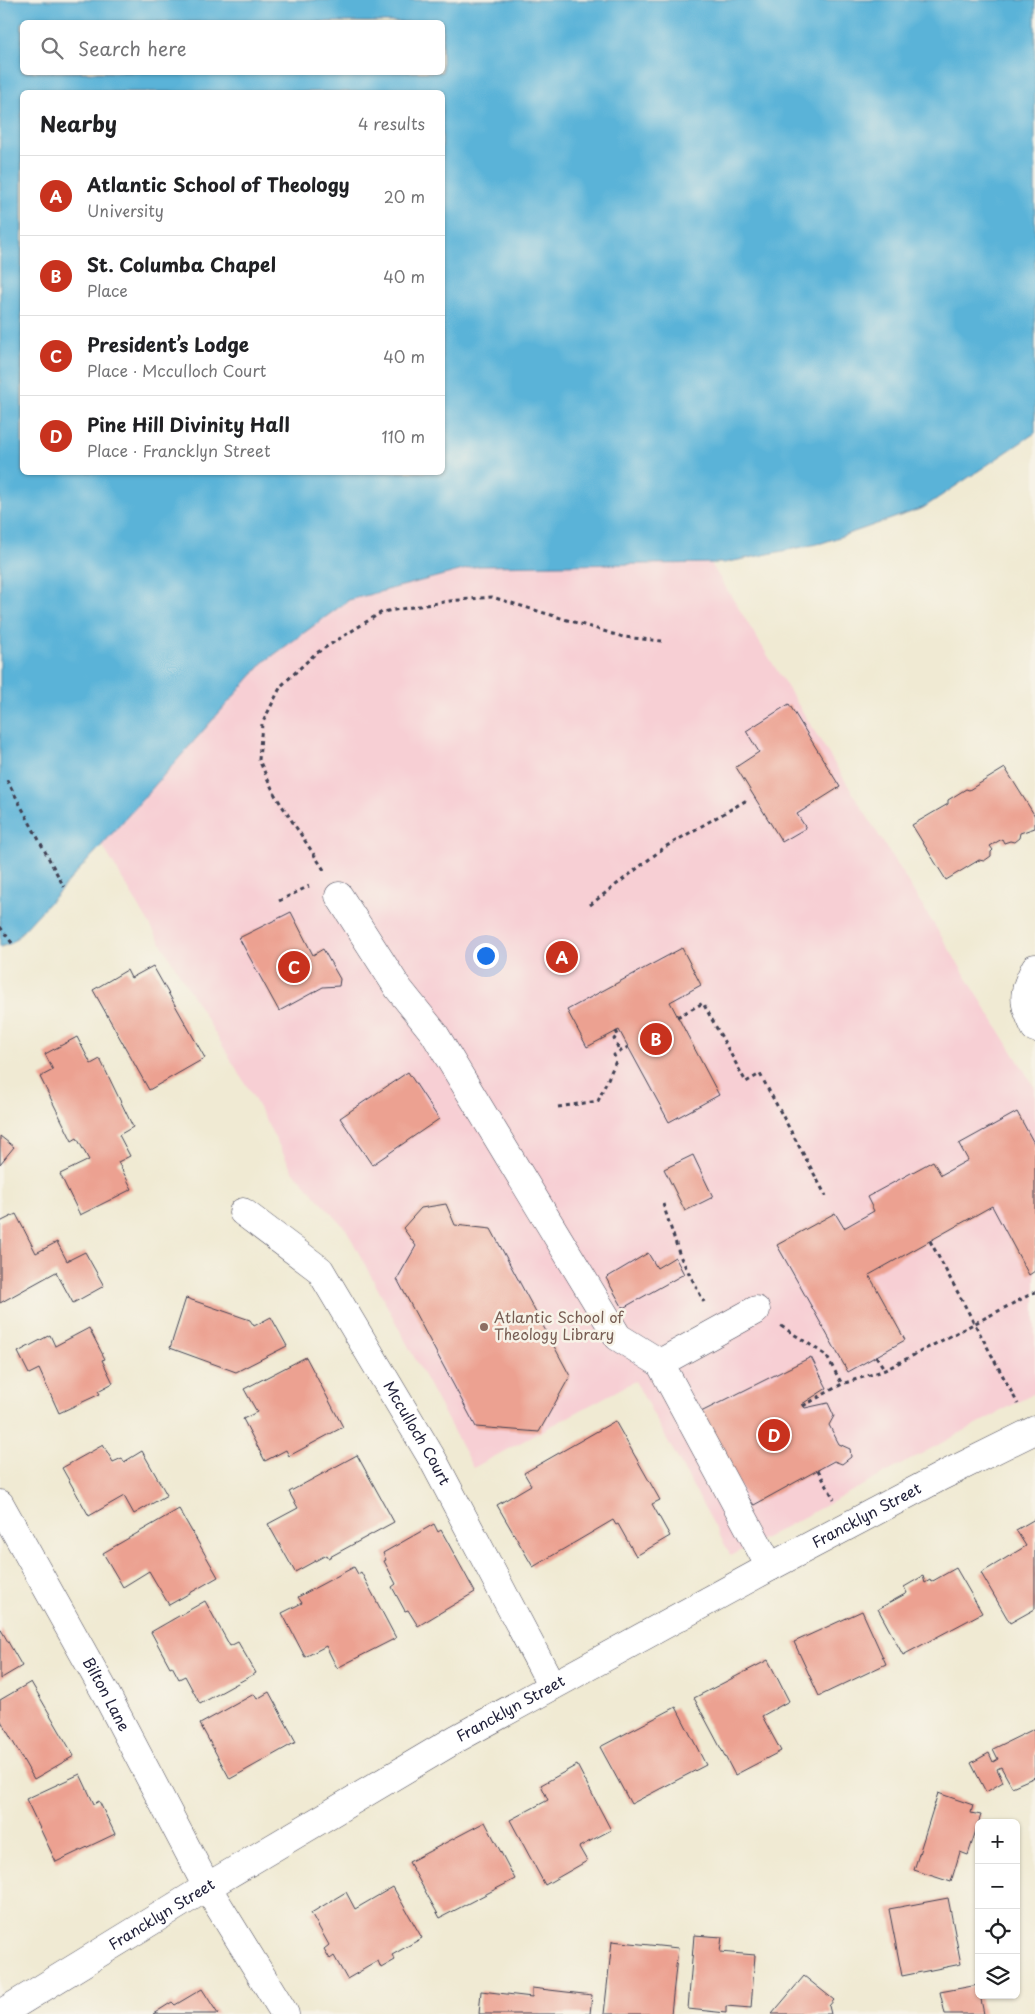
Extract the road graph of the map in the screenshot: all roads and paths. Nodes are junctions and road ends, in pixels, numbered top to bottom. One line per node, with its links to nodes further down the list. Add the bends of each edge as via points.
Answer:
1 (662, 641): 5 (path, via 623,637 492,597 382,612 314,654 281,686 262,724 259,760 275,795)
2 (7, 780): 4 (path)
3 (746, 800): 6 (path, via 665,847)
4 (64, 887)
5 (339, 896): 26 (street, via 398,988 434,1033 618,1337)
6 (590, 905)
7 (0, 927): 8 (path)
8 (12, 943)
9 (1035, 968): 11 (street, via 1023,992)
10 (677, 1017): 16 (path, via 703,1003 746,1082 760,1074)
11 (1035, 1028)
12 (616, 1031): 14 (path, via 618,1034 614,1039)
13 (628, 1048): 14 (path)
14 (620, 1052): 15 (path, via 614,1055 616,1061 598,1101)
15 (558, 1107)
16 (826, 1196)
17 (663, 1204): 20 (path, via 680,1256)
18 (243, 1212): 33 (street, Mcculloch Court, via 320,1270 433,1460)
19 (930, 1241): 23 (path)
20 (689, 1272)
21 (1035, 1292): 23 (path)
22 (756, 1310): 26 (street)
23 (974, 1323): 27 (path); 30 (path)
24 (810, 1345): 28 (path, via 826,1355)
25 (876, 1356): 27 (path)
26 (660, 1363): 32 (street)
27 (885, 1370): 28 (path)
28 (842, 1384): 29 (path)
29 (803, 1406)
30 (1034, 1431): 32 (street, Francklyn Street)
31 (0, 1504): 34 (street, Bilton Lane, via 105,1692)
32 (770, 1568): 33 (street, Francklyn Street)
33 (552, 1686): 34 (street, Francklyn Street)
34 (207, 1886): 35 (street, Francklyn Street); 36 (street, Bilton Lane)
35 (0, 2014)
36 (285, 2014)

